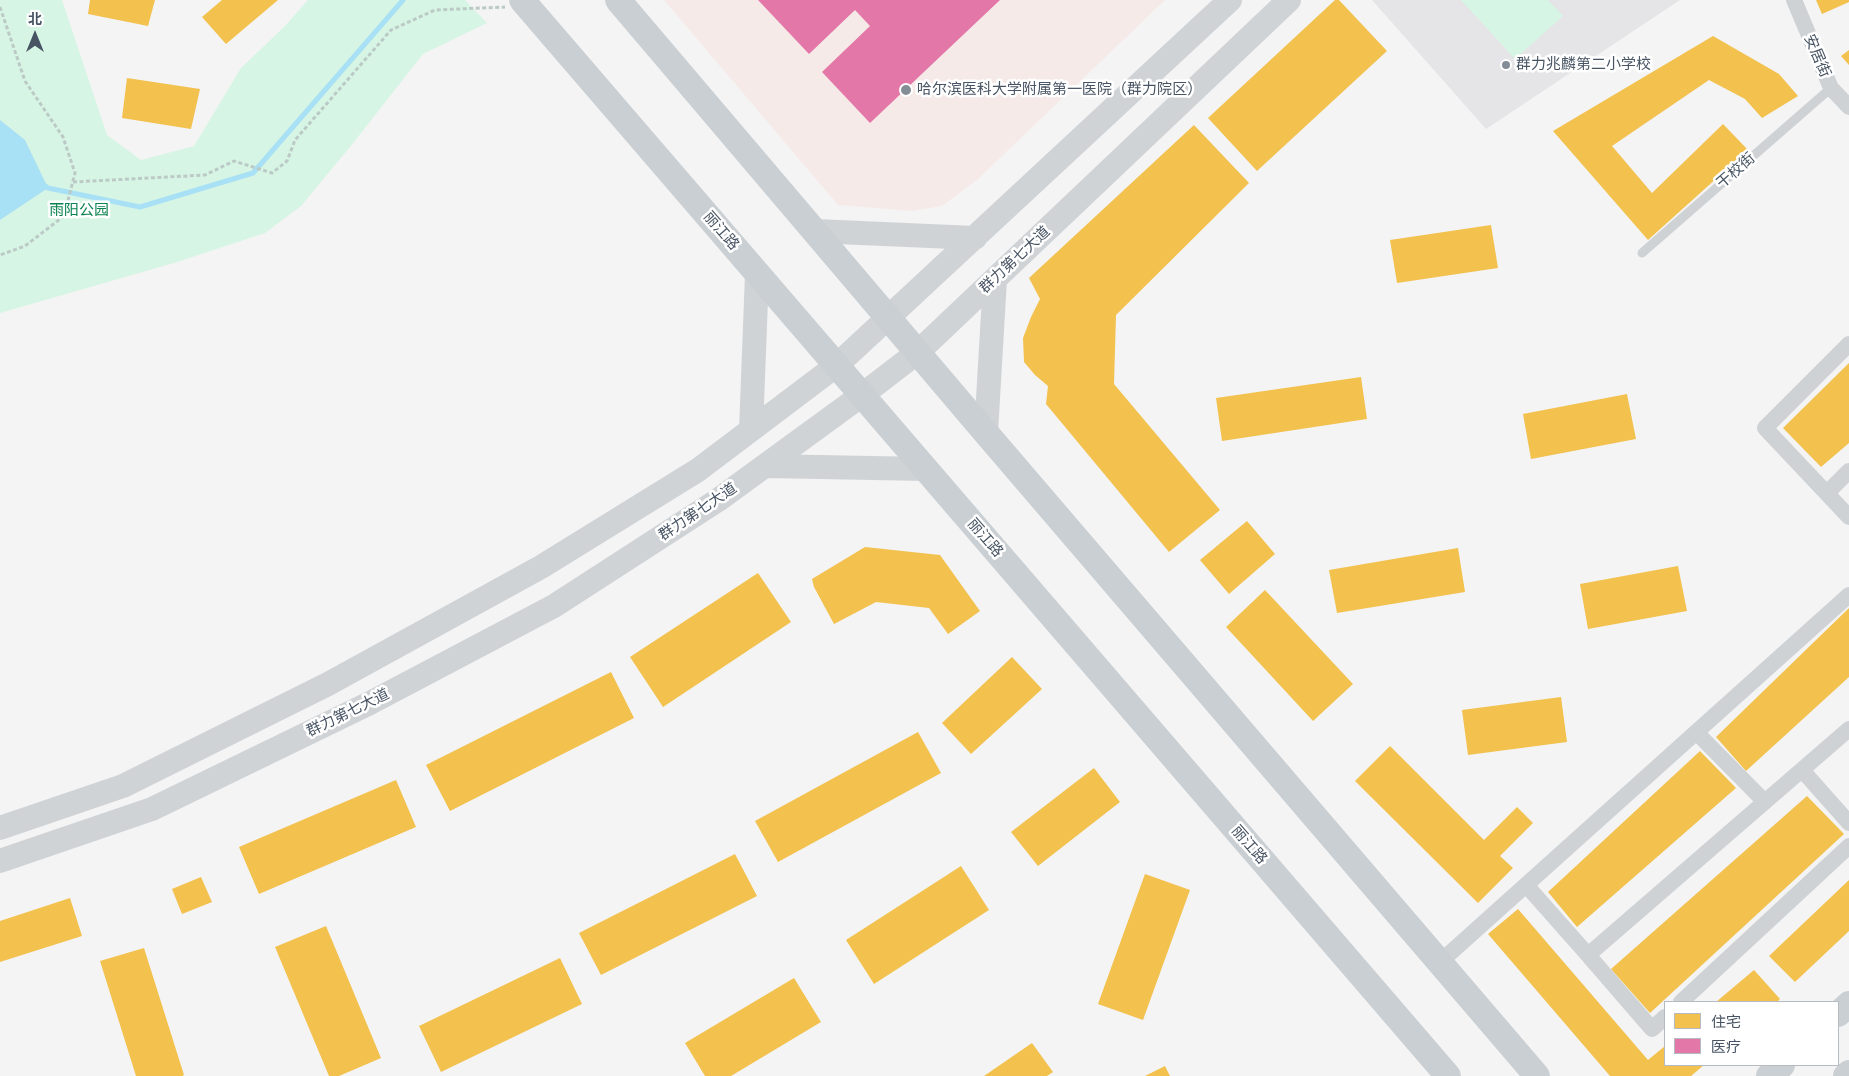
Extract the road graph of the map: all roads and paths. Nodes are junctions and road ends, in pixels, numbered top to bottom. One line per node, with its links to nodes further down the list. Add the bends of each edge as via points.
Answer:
1 (618, 0): 10 (main road)
2 (1230, 0): 11 (main road)
3 (1290, 0): 15 (main road, 群力第七大道)
4 (1794, 0): 7 (street, 安居街)
5 (525, 3): 9 (path, via 435,10 391,30 295,140 287,161 272,173 234,162 205,175); 14 (main road, 丽江路)
6 (0, 7): 9 (path, via 25,81 63,137 75,173)
7 (1830, 88): 8 (street, 安居街); 12 (lane, 干校街)
8 (1849, 107)
9 (73, 183): 13 (path, via 64,216 25,246)
10 (815, 231): 11 (main road); 16 (main road)
11 (975, 238): 16 (main road)
12 (1642, 254)
13 (0, 255)
14 (758, 274): 19 (main road, 丽江路); 21 (main road)
15 (995, 279): 18 (main road, 群力第七大道); 22 (main road)
16 (889, 318): 18 (main road); 19 (main road)
17 (1849, 344): 26 (street, via 1765,428)
18 (918, 352): 20 (main road, 群力第七大道); 22 (main road)
19 (837, 365): 20 (main road, 丽江路); 21 (main road)
20 (862, 395): 23 (main road, 群力第七大道); 24 (main road, 丽江路)
21 (751, 430): 34 (main road, via 698,470 541,567 328,684 123,786)
22 (986, 433): 39 (main road)
23 (765, 466): 24 (main road); 36 (main road, 群力第七大道, via 554,606 370,703 152,809)
24 (926, 469): 46 (main road, 丽江路)
25 (1849, 471): 26 (street)
26 (1827, 493): 27 (street)
27 (1849, 517)
28 (1849, 595): 30 (street)
29 (1849, 729): 31 (street)
30 (1696, 732): 32 (street); 37 (street)
31 (1802, 770): 32 (street); 33 (street)
32 (1765, 802): 38 (street)
33 (1849, 823)
34 (0, 828)
35 (1849, 846): 40 (street)
36 (0, 861)
37 (1526, 884): 38 (street); 39 (street)
38 (1588, 955): 43 (street, via 1652,1029)
39 (1439, 963): 47 (main road)
40 (1682, 1001)
41 (1849, 1004): 42 (main road)
42 (1839, 1013)
43 (1664, 1018)
44 (1781, 1066): 48 (main road)
45 (1849, 1073): 49 (main road)
46 (1448, 1076)
47 (1537, 1076)
48 (1770, 1076)
49 (1846, 1076)

